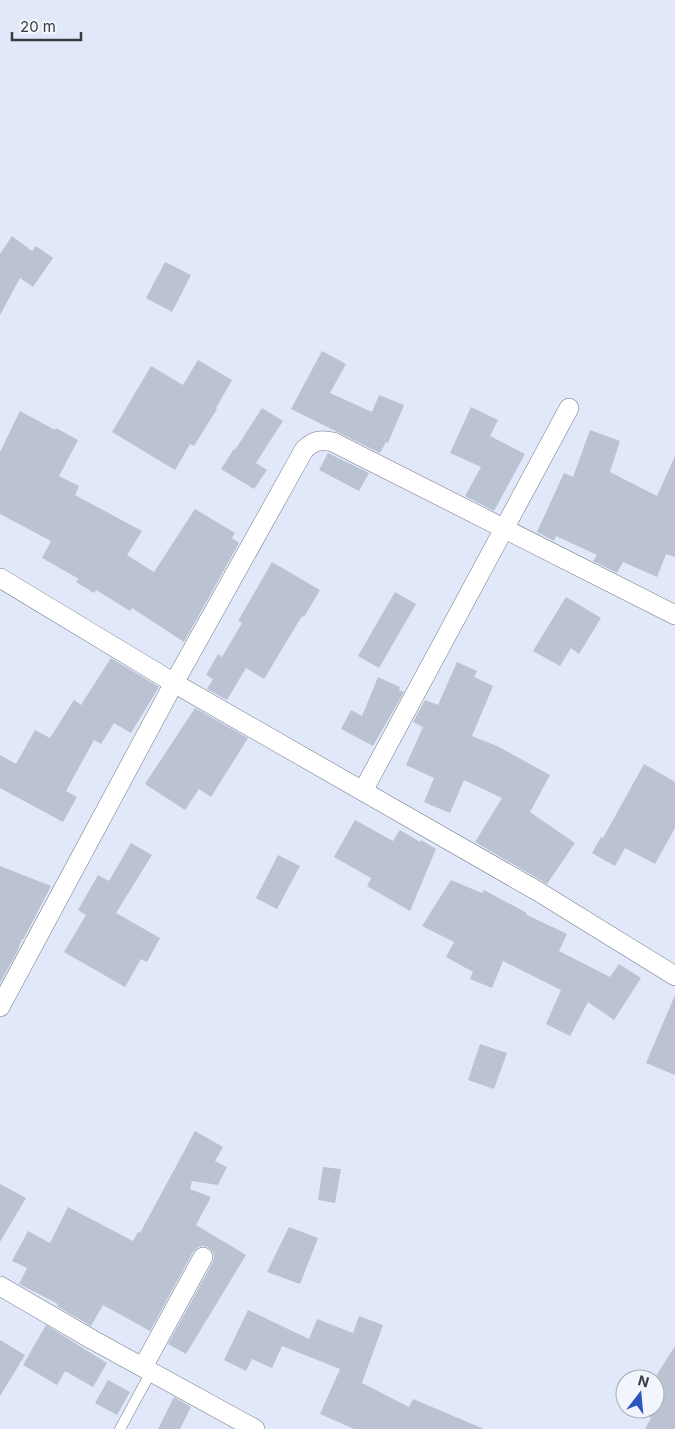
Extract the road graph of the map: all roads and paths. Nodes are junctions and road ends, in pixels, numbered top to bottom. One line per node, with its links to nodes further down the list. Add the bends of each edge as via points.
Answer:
1 (569, 408): 2 (street)
2 (504, 529): 4 (street); 5 (street, via 333,442 311,443 304,450); 6 (street)
3 (0, 578): 5 (street)
4 (675, 615)
5 (174, 683): 6 (street); 8 (street)
6 (363, 791): 7 (street, via 539,892)
7 (675, 976)
8 (0, 1007)
9 (203, 1257): 11 (street)
10 (0, 1286): 11 (street)
11 (147, 1369): 12 (lane); 13 (street)
12 (120, 1429)
13 (255, 1429)

